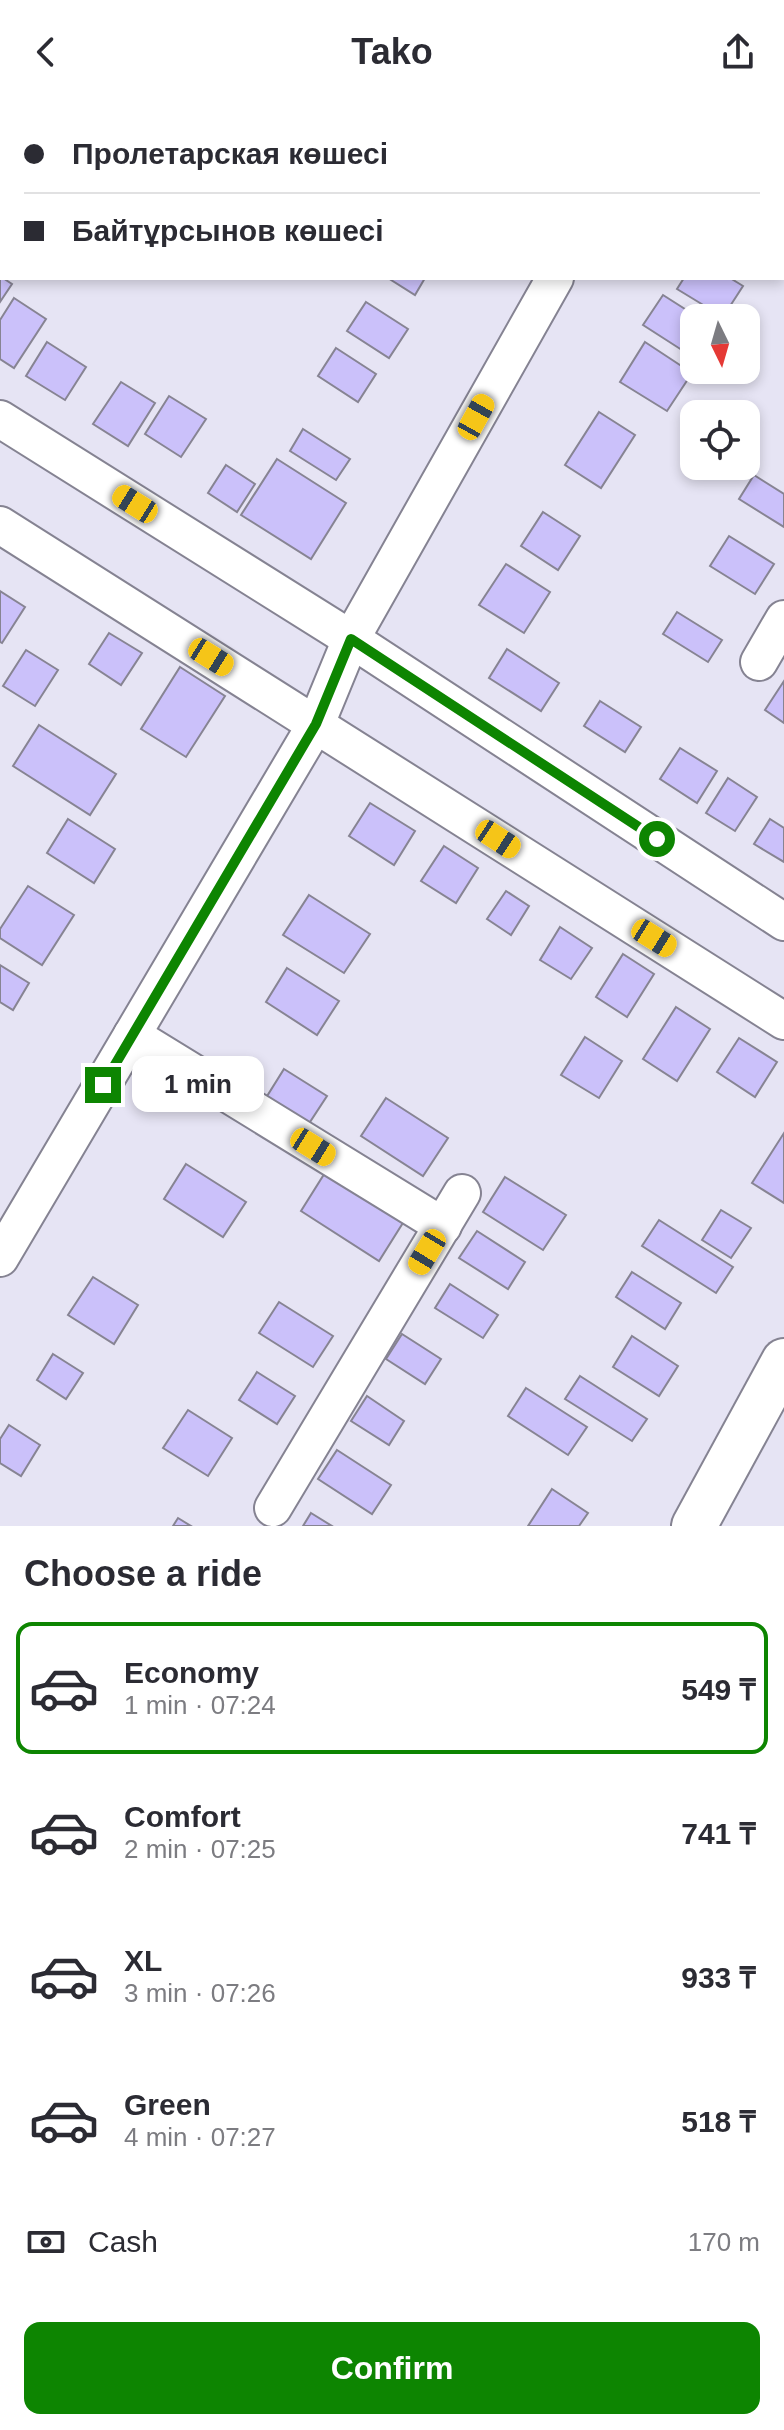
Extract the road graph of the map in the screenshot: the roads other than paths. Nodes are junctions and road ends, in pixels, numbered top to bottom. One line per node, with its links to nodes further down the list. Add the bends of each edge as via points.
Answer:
1 (554, 280): 5 (street)
2 (0, 419): 5 (street)
3 (0, 525): 7 (street)
4 (784, 619): 6 (street)
5 (351, 639): 7 (street); 8 (street)
6 (759, 662)
7 (316, 724): 9 (street); 10 (street)
8 (784, 922)
9 (784, 1021)
10 (132, 1035): 12 (street); 13 (street)
11 (462, 1193): 12 (street)
12 (443, 1226): 15 (street)
13 (0, 1258)
14 (784, 1361): 16 (main road)
15 (273, 1508)
16 (694, 1526)

